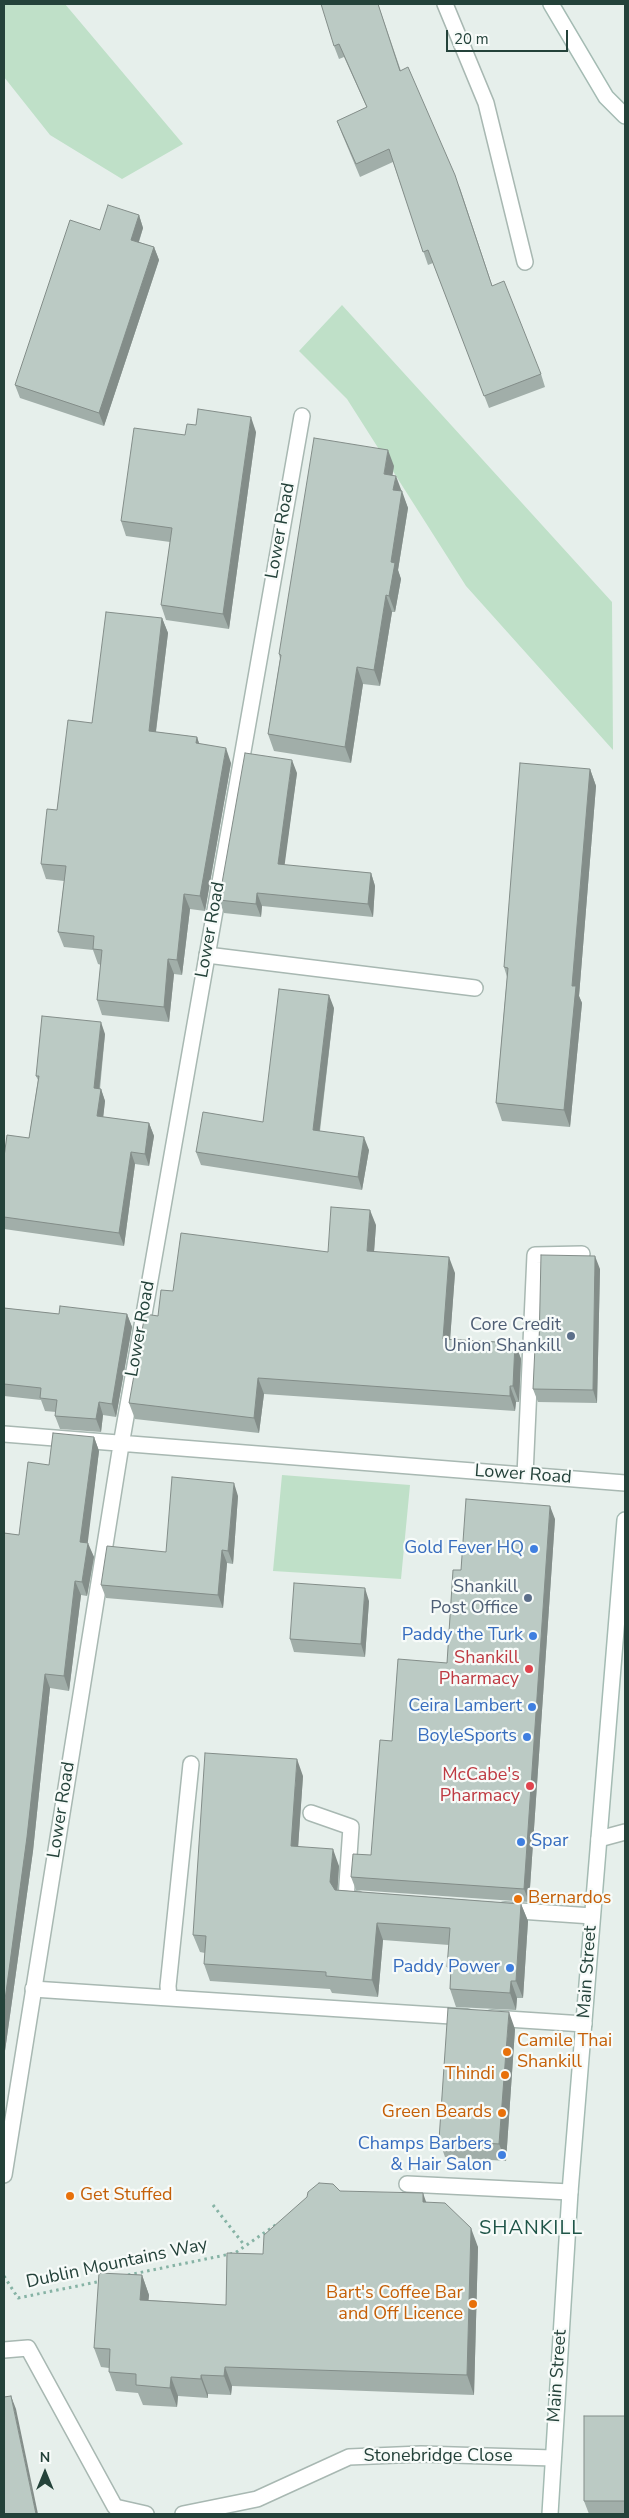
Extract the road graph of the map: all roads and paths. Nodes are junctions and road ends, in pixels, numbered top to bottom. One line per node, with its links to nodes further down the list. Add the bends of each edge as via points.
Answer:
1 (445, 4): 4 (street, via 486,103)
2 (551, 4): 3 (street, via 606,97)
3 (625, 116)
4 (525, 262)
5 (302, 416): 6 (street, Lower Road)
6 (207, 955): 7 (street); 10 (street, Lower Road)
7 (475, 988)
8 (582, 1254): 11 (street, via 535,1255)
9 (4, 1434): 10 (street, Lower Road)
10 (121, 1445): 11 (street, Lower Road); 22 (street, Lower Road)
11 (525, 1475): 12 (street, Lower Road)
12 (625, 1483)
13 (625, 1520): 14 (street, Main Street)
14 (623, 1568): 18 (street, Main Street)
15 (191, 1764): 23 (street)
16 (311, 1813): 19 (street, via 351,1826 346,1899)
17 (625, 1832): 18 (street)
18 (599, 1839): 21 (street, Main Street)
19 (375, 1901)
20 (490, 1909): 21 (street)
21 (592, 1916): 24 (street, Main Street)
22 (33, 1989): 23 (street); 25 (street, Lower Road)
23 (169, 1998): 24 (street)
24 (584, 2024): 27 (street, Main Street)
25 (4, 2176)
26 (407, 2184): 27 (street)
27 (570, 2192): 35 (street, Main Street)
28 (213, 2205): 30 (path)
29 (285, 2218): 30 (path, Dublin Mountains Way)
30 (245, 2246): 32 (path, Dublin Mountains Way, via 235,2253)
31 (4, 2276): 33 (path, Dublin Mountains Way, via 18,2298)
32 (122, 2277)
33 (103, 2280)
34 (4, 2350): 36 (street, via 28,2348 114,2507)
35 (553, 2458): 37 (street, Stonebridge Close, via 421,2454 349,2457 257,2499); 38 (street, Main Street)
36 (146, 2514)
37 (184, 2514)
38 (550, 2514)

